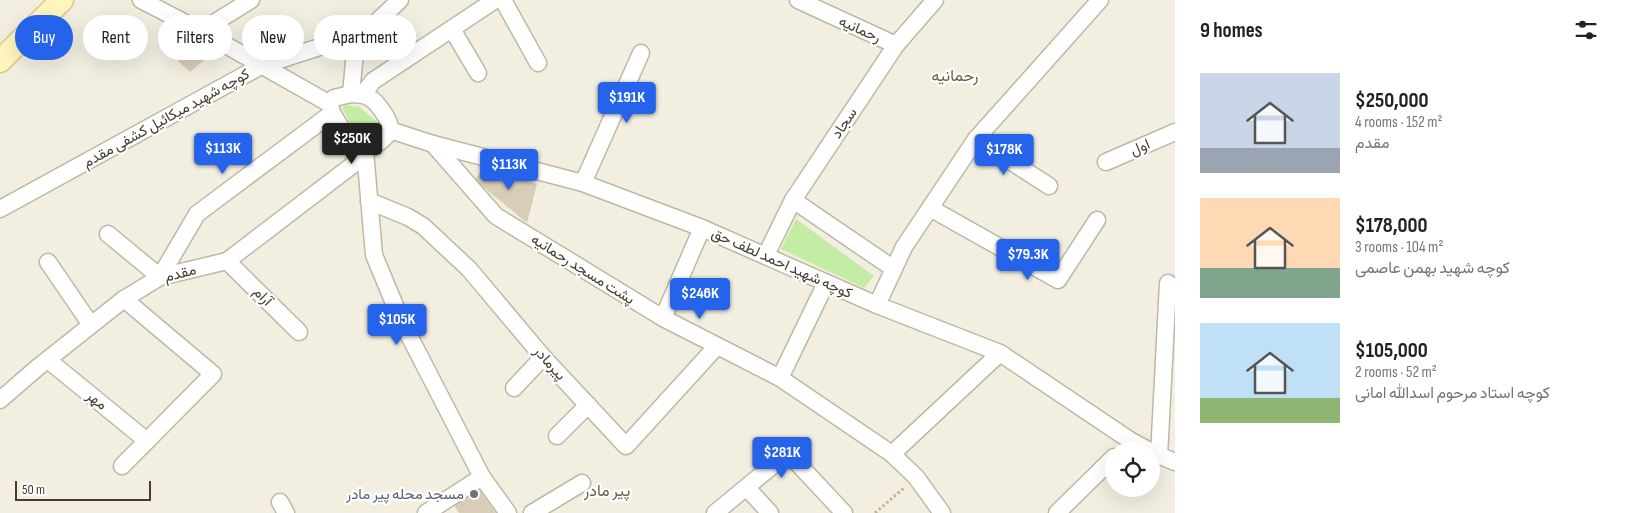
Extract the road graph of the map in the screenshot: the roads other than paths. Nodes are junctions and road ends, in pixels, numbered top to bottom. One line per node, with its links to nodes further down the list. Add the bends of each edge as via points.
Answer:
1 (141, 0): 10 (street)
2 (251, 0): 11 (street)
3 (400, 0): 12 (street)
4 (496, 0): 13 (street)
5 (503, 0): 20 (street)
6 (798, 0): 14 (street, رحمانیه)
7 (935, 0): 14 (street, سجاد)
8 (1100, 0): 27 (street)
9 (55, 4): 19 (main road)
10 (171, 15)
11 (226, 15)
12 (384, 15)
13 (452, 29): 22 (street); 23 (street)
14 (896, 45): 33 (street, سجاد)
15 (232, 49): 21 (street)
16 (314, 49): 21 (street, کوچه شهید میکائیل کشفی مقدم)
17 (641, 52): 31 (street)
18 (355, 60): 23 (street)
19 (0, 61)
20 (538, 62)
21 (261, 66): 24 (street); 36 (street, کوچه شهید میکائیل کشفی مقدم)
22 (478, 73)
23 (357, 94): 24 (street, via 334,98); 25 (street, via 372,98 388,119)
24 (331, 108): 29 (street, via 349,142); 44 (street, via 197,214)
25 (390, 130): 28 (street, کوچه شهید احمد لطف حق); 29 (street, via 385,137)
26 (1175, 132): 30 (street, اول)
27 (976, 139): 32 (street); 35 (street)
28 (434, 144): 31 (street, کوچه شهید احمد لطف حق); 49 (street, پشت مسجد رحمانیه, via 496,216)
29 (361, 150): 34 (street); 41 (street, مقدم, via 354,164)
30 (1106, 162)
31 (584, 183): 38 (street, کوچه شهید احمد لطف حق)
32 (1049, 186)
33 (793, 200): 40 (street, سجاد); 43 (street)
34 (369, 201): 54 (street, پیرمادر, via 408,216 423,226 469,269); 69 (street, via 374,254 401,320)
35 (930, 208): 37 (street, via 1058,280); 43 (street, via 904,247)
36 (0, 209)
37 (1097, 220)
38 (702, 228): 40 (street, کوچه شهید احمد لطف حق); 49 (street)
39 (108, 234): 44 (street)
40 (766, 255): 45 (street, کوچه شهید احمد لطف حق)
41 (227, 261): 44 (street, مقدم); 51 (street, آرام)
42 (48, 262): 50 (street)
43 (894, 269): 48 (street)
44 (160, 278): 47 (street, مقدم)
45 (826, 283): 48 (street, کوچه شهید احمد لطف حق); 56 (street)
46 (1168, 283): 63 (street)
47 (124, 299): 50 (street, مقدم); 61 (street, via 213,374)
48 (877, 305): 53 (street, کوچه شهید احمد لطف حق)
49 (663, 318): 52 (street, پشت مسجد رحمانیه)
50 (91, 325): 55 (street, مقدم)
51 (299, 332)
52 (717, 346): 56 (street, پشت مسجد رحمانیه); 59 (street, پیرمادر, via 626,446)
53 (1000, 353): 62 (street, کوچه شهید احمد لطف حق); 64 (street)
54 (543, 357): 57 (street); 59 (street, پیرمادر)
55 (48, 360): 58 (street, مقدم); 61 (street, مهر)
56 (780, 378): 64 (street, پشت مسجد رحمانیه)
57 (514, 388)
58 (3, 392)
59 (588, 405): 60 (street)
60 (557, 436)
61 (146, 440): 67 (street)
62 (1120, 442)
63 (1154, 442)
64 (892, 454): 78 (street, پشت مسجد رحمانیه, via 916,477)
65 (1160, 456): 66 (street, کوچه شهید احمد لطف حق)
66 (1175, 462)
67 (122, 466)
68 (1105, 466): 79 (street)
69 (482, 477): 72 (street); 73 (street)
70 (582, 483): 74 (street)
71 (747, 488): 75 (street); 76 (street); 77 (street, via 788,454)
72 (426, 513)
73 (508, 513)
74 (532, 513)
75 (715, 513)
76 (770, 513)
77 (844, 513)
78 (942, 513)
79 (1057, 513)

